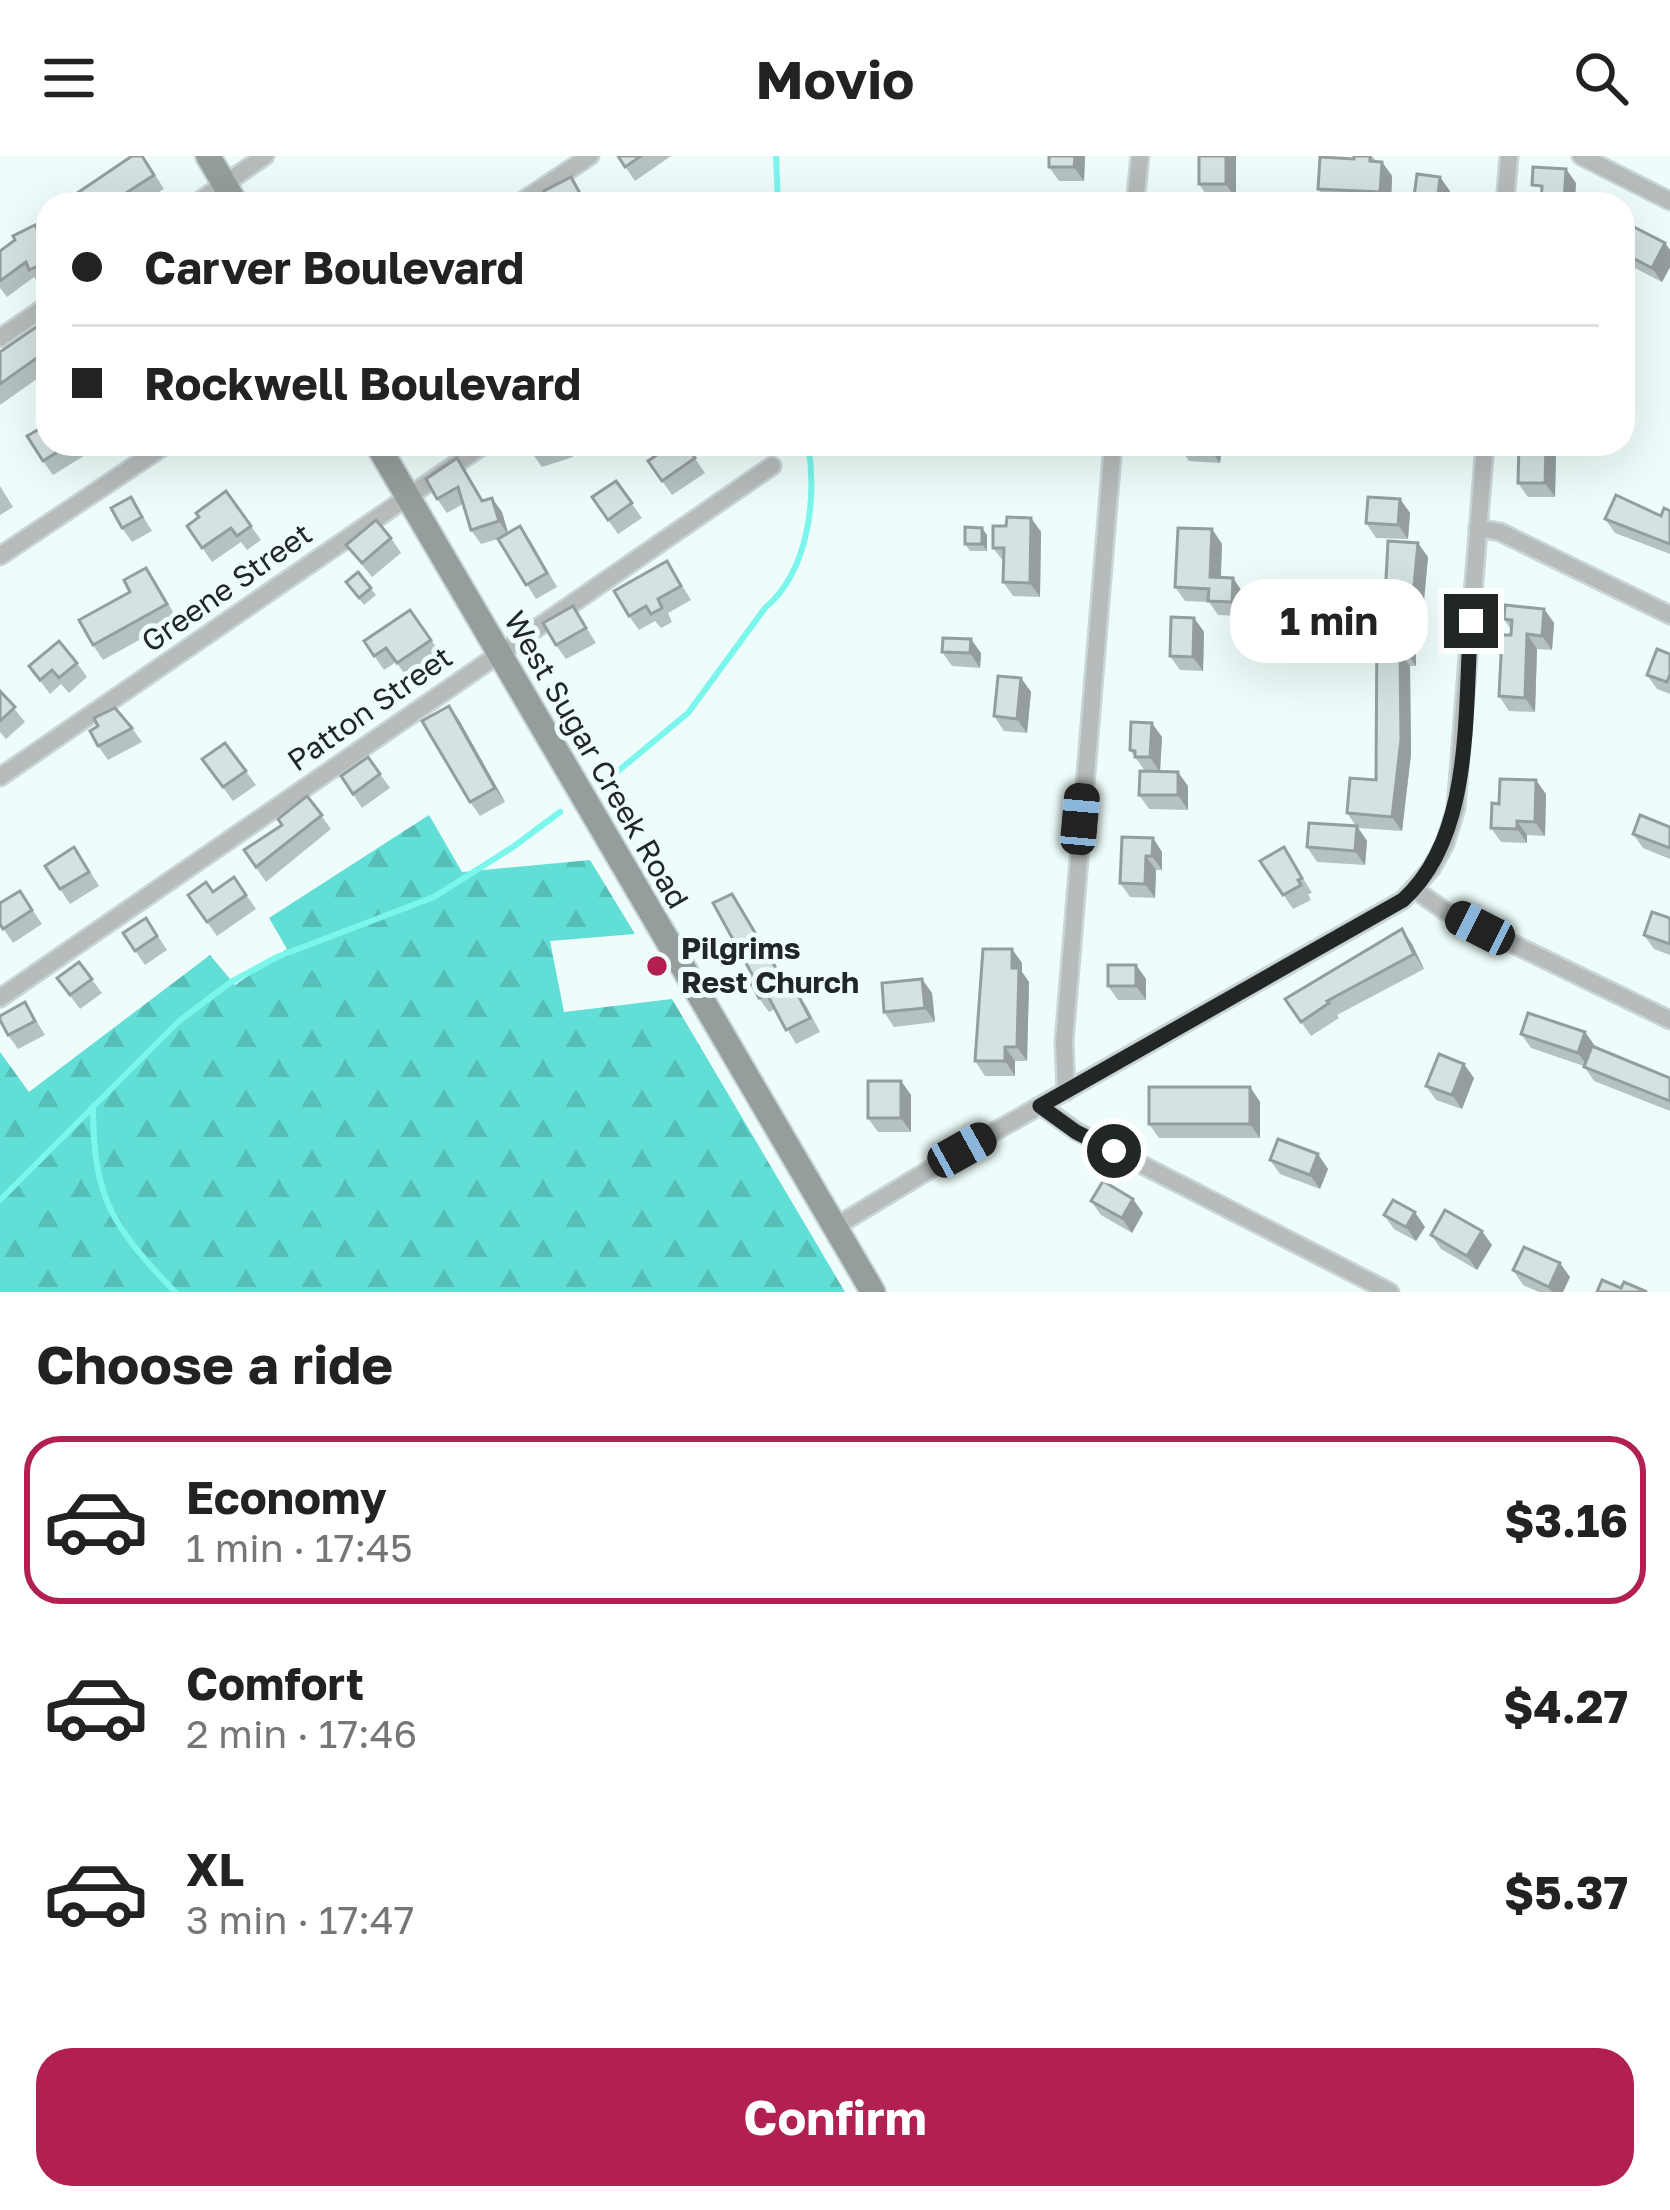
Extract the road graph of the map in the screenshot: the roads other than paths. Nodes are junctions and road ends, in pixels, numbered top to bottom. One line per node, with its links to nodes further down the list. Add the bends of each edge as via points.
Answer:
1 (208, 156): 7 (main road)
2 (265, 156): 8 (street)
3 (590, 156): 9 (street)
4 (1139, 156): 10 (street)
5 (1509, 156): 11 (street)
6 (1581, 156): 12 (street)
7 (229, 192)
8 (232, 192)
9 (536, 192)
10 (1136, 192)
11 (1506, 192)
12 (1670, 201)
13 (36, 313): 14 (street)
14 (0, 338)
15 (149, 456): 23 (street)
16 (384, 456): 21 (main road, West Sugar Creek Road)
17 (466, 456): 21 (street, Greene Street)
18 (1112, 456): 30 (street, via 1065,1020)
19 (1484, 456): 22 (street)
20 (772, 466): 25 (street, Patton Street)
21 (407, 496): 25 (main road, West Sugar Creek Road); 26 (street, Greene Street)
22 (1478, 527): 24 (street); 27 (street, via 1456,808 1445,844)
23 (0, 556)
24 (1670, 615)
25 (498, 654): 28 (street, Patton Street); 32 (main road, West Sugar Creek Road)
26 (0, 776)
27 (1414, 890): 29 (street); 30 (street)
28 (0, 998)
29 (1670, 1020)
30 (1066, 1091): 31 (street)
31 (1040, 1106): 32 (street); 34 (street, via 1076,1132)
32 (835, 1227): 33 (main road, West Sugar Creek Road)
33 (873, 1292)
34 (1390, 1292)

